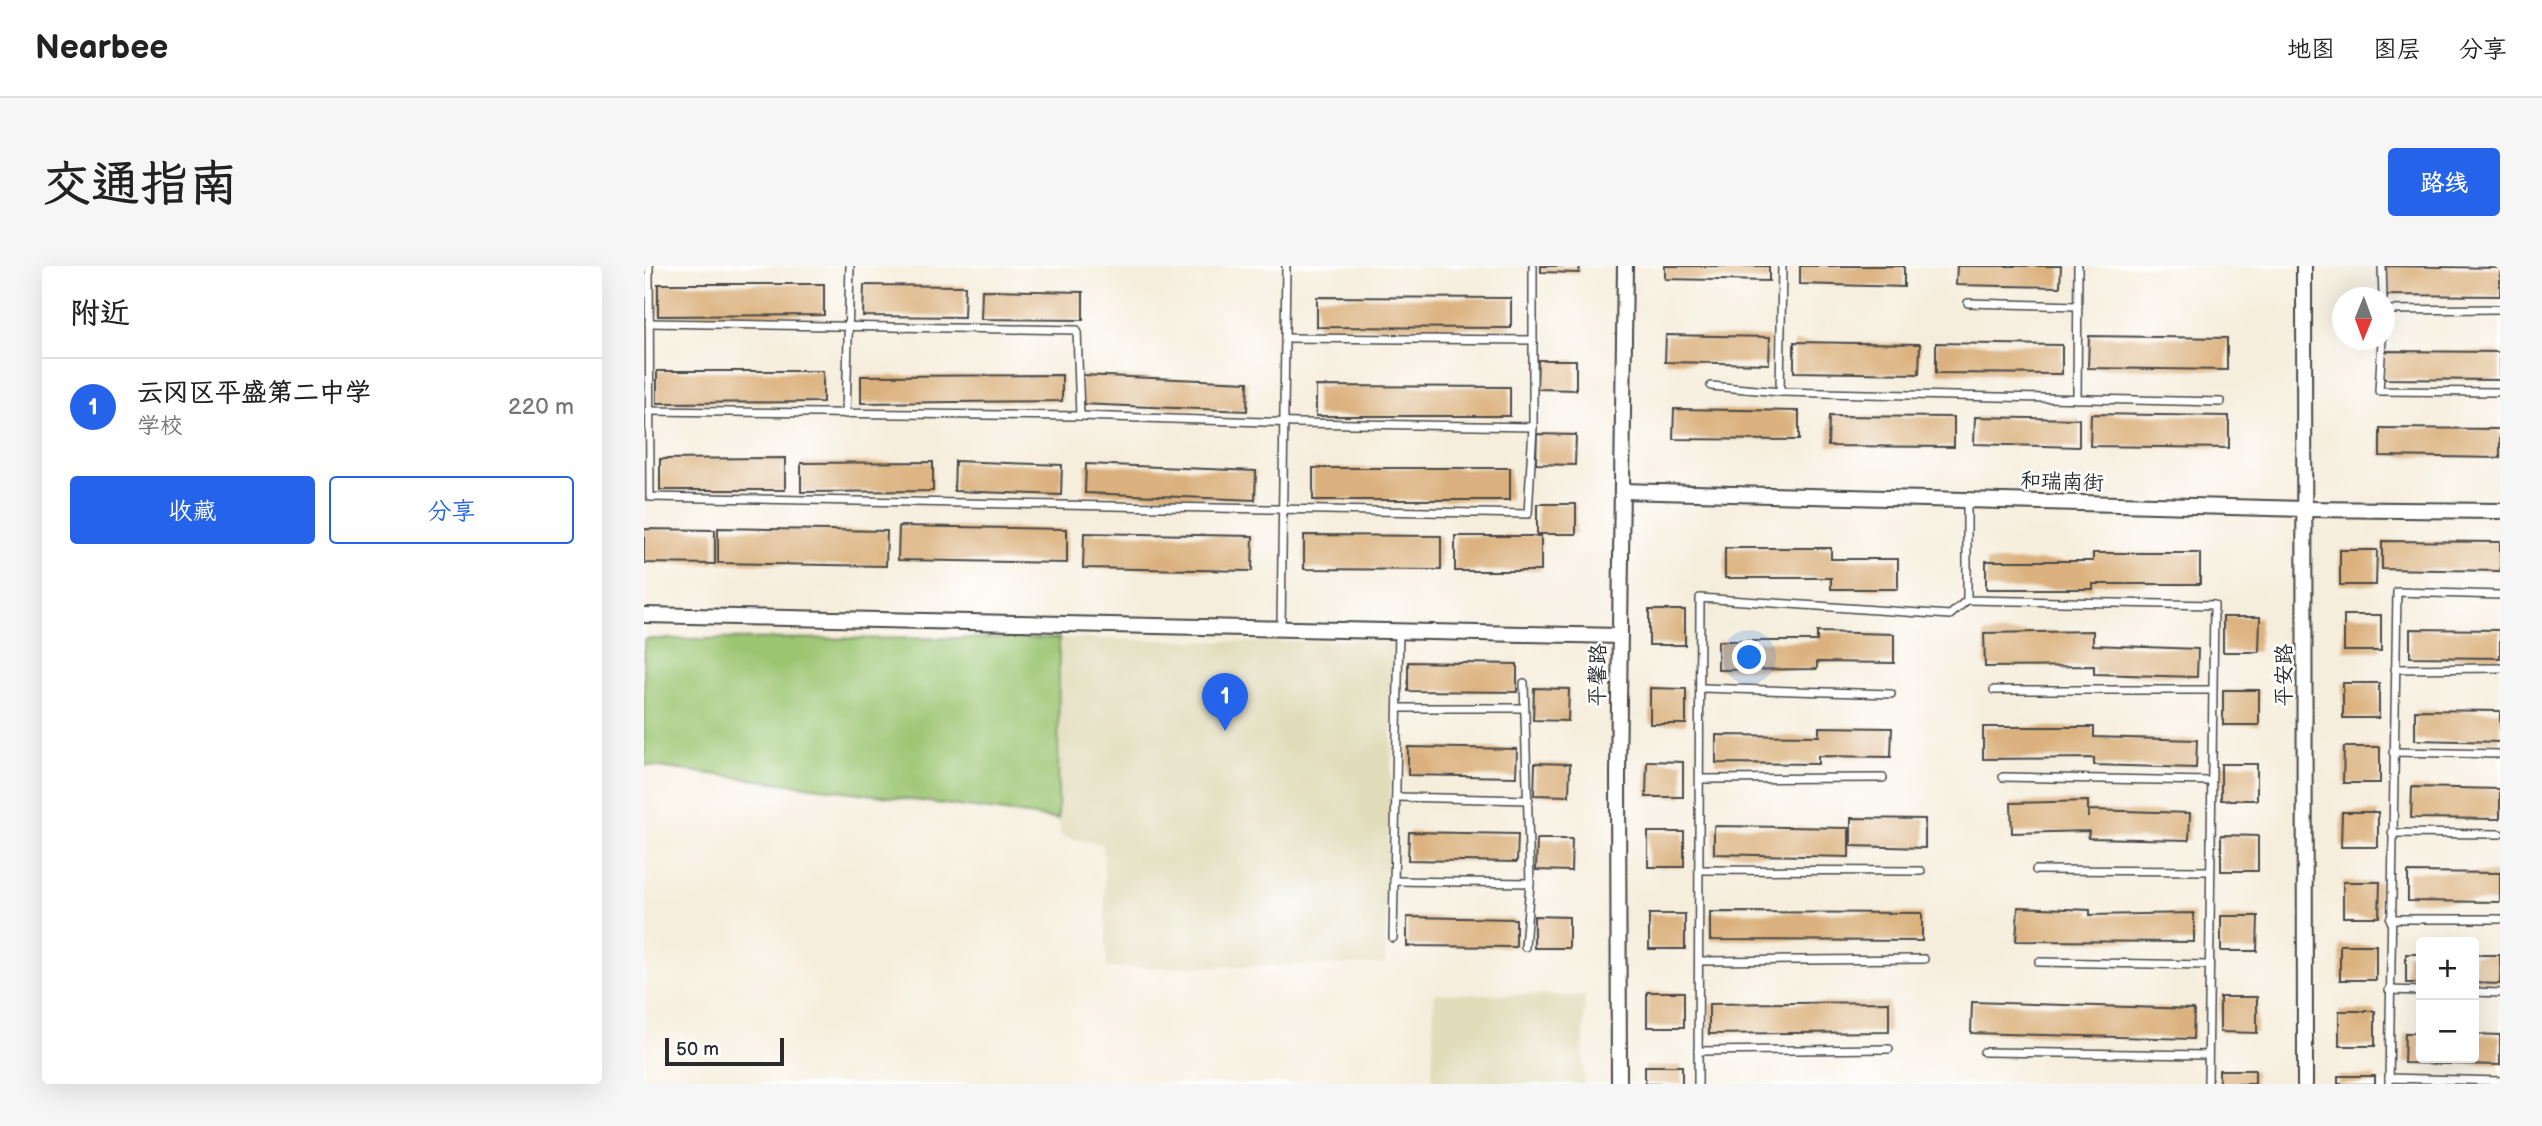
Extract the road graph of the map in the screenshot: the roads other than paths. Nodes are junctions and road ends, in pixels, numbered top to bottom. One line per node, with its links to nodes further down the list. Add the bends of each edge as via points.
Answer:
1 (649, 266): 15 (lane)
2 (850, 266): 16 (lane)
3 (1286, 266): 17 (lane)
4 (1533, 266): 18 (lane)
5 (1625, 266): 30 (street, 平馨路)
6 (1782, 266): 22 (lane)
7 (2078, 266): 12 (lane)
8 (2304, 266): 32 (street, 平安路)
9 (2382, 266): 10 (lane)
10 (2383, 287)
11 (1968, 303): 12 (lane)
12 (2078, 306): 23 (lane)
13 (2500, 309): 14 (lane)
14 (2395, 310)
15 (649, 323): 16 (lane); 25 (lane)
16 (849, 327): 26 (lane); 27 (lane, via 1077,330)
17 (1284, 338): 18 (lane); 28 (lane)
18 (1533, 340): 29 (lane)
19 (2381, 350): 21 (lane, via 2379,391)
20 (1711, 386): 22 (lane)
21 (2500, 391)
22 (1780, 392): 23 (lane)
23 (2077, 398): 24 (lane)
24 (2221, 402)
25 (648, 411): 26 (lane); 33 (lane, via 650,497)
26 (846, 414): 27 (lane)
27 (1080, 416): 28 (lane)
28 (1283, 423): 29 (lane); 33 (lane)
29 (1533, 426): 33 (lane, via 1528,514)
30 (1622, 491): 31 (street, 和瑞南街); 40 (street, 平馨路)
31 (1967, 500): 32 (street, 和瑞南街); 36 (lane)
32 (2304, 509): 34 (street, 和瑞南街); 87 (street, 平安路)
33 (1282, 510): 38 (lane)
34 (2500, 511)
35 (2500, 595): 42 (lane, via 2397,592)
36 (1967, 600): 44 (lane, via 1950,615 1700,598); 46 (lane, via 2214,605)
37 (644, 615): 38 (street)
38 (1281, 629): 39 (street)
39 (1399, 631): 40 (street); 48 (lane)
40 (1620, 636): 84 (street, 平馨路)
41 (2500, 667): 42 (lane)
42 (2395, 669): 50 (lane)
43 (1524, 683): 49 (lane)
44 (1702, 688): 47 (lane); 54 (lane)
45 (1994, 690): 46 (lane)
46 (2212, 690): 55 (lane)
47 (1891, 694)
48 (1398, 708): 49 (lane); 56 (lane)
49 (1524, 708): 57 (lane)
50 (2393, 752): 51 (lane); 58 (lane)
51 (2500, 754)
52 (2003, 777): 55 (lane)
53 (1882, 778): 54 (lane)
54 (1701, 779): 60 (lane)
55 (2211, 781): 63 (lane)
56 (1396, 797): 57 (lane); 64 (lane)
57 (1529, 800): 65 (lane)
58 (2392, 833): 59 (lane); 66 (lane)
59 (2500, 834)
60 (1700, 870): 62 (lane); 71 (lane)
61 (2036, 870): 63 (lane)
62 (1921, 871)
63 (2210, 871): 73 (lane)
64 (1394, 881): 65 (lane); 68 (lane)
65 (1530, 883): 69 (lane)
66 (2390, 919): 67 (lane); 74 (lane)
67 (2500, 919)
68 (1393, 938)
69 (1525, 947)
70 (1924, 959): 71 (lane)
71 (1699, 961): 79 (lane)
72 (2039, 962): 73 (lane)
73 (2209, 965): 81 (lane)
74 (2389, 990): 75 (lane); 82 (lane)
75 (2416, 991)
76 (2479, 992): 77 (lane)
77 (2500, 993)
78 (1889, 1049): 79 (lane)
79 (1698, 1051): 85 (lane)
80 (1984, 1052): 81 (lane)
81 (2208, 1055): 86 (lane)
82 (2389, 1081): 83 (lane)
83 (2500, 1081)
84 (1619, 1084)
85 (1698, 1084)
86 (2208, 1084)
87 (2305, 1084)

